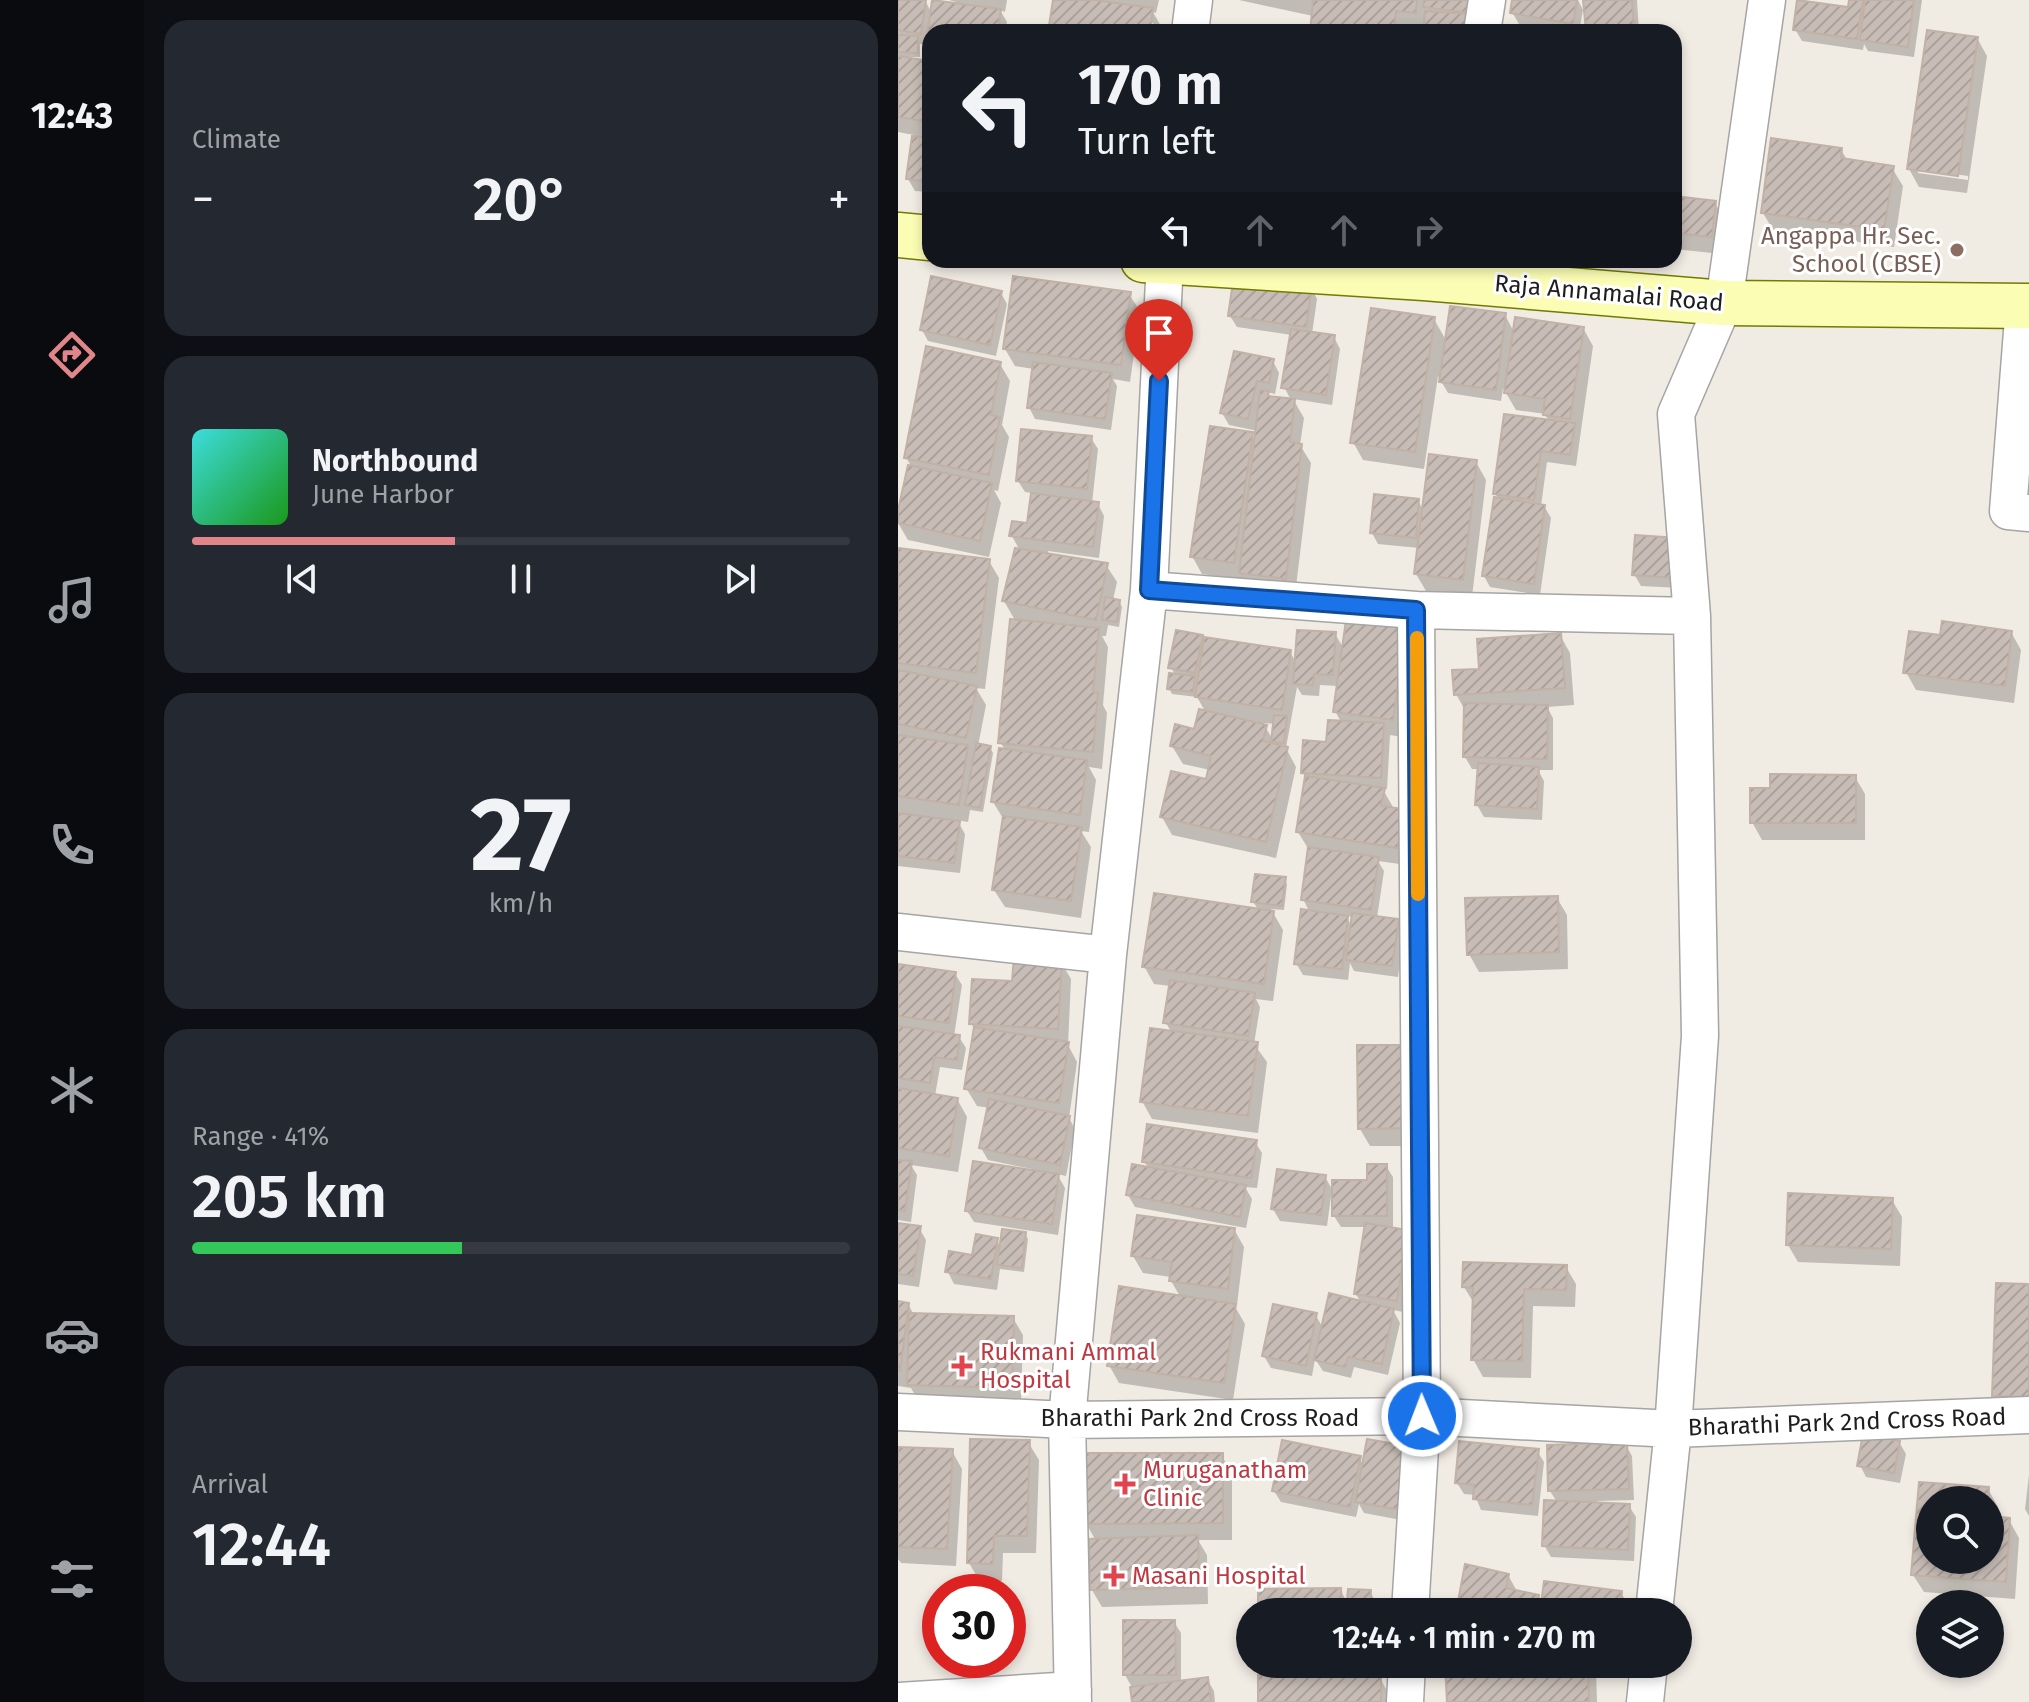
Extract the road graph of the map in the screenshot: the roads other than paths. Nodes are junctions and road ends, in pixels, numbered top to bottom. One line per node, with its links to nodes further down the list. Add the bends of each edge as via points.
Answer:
1 (1194, 0): 4 (street)
2 (1487, 0): 5 (street)
3 (1767, 0): 11 (street)
4 (1191, 24)
5 (1483, 24)
6 (898, 235): 7 (street)
7 (922, 237)
8 (1157, 268): 14 (street)
9 (1393, 268): 10 (street, Raja Annamalai Road)
10 (1427, 269): 11 (street, Raja Annamalai Road)
11 (1724, 303): 12 (street, Raja Annamalai Road); 16 (street, via 1676,414)
12 (2026, 306): 13 (street, via 2008,511)
13 (2029, 513)
14 (1149, 590): 15 (street); 18 (street)
15 (1416, 610): 16 (street); 21 (street)
16 (1692, 616): 23 (street, via 1700,1036)
17 (898, 932): 18 (street)
18 (1108, 955): 22 (street)
19 (898, 1412): 22 (street, Bharathi Park 2nd Cross Road)
20 (2029, 1415): 23 (street, Bharathi Park 2nd Cross Road)
21 (1422, 1416): 22 (street, Bharathi Park 2nd Cross Road); 23 (street, Bharathi Park 2nd Cross Road); 24 (street)
22 (1067, 1420): 28 (street)
23 (1673, 1429): 25 (street)
24 (1411, 1598)
25 (1655, 1598)
26 (1406, 1678): 30 (street)
27 (1648, 1678): 31 (street)
28 (1073, 1696): 29 (street)
29 (898, 1701)
30 (1405, 1702)
31 (1645, 1702)

